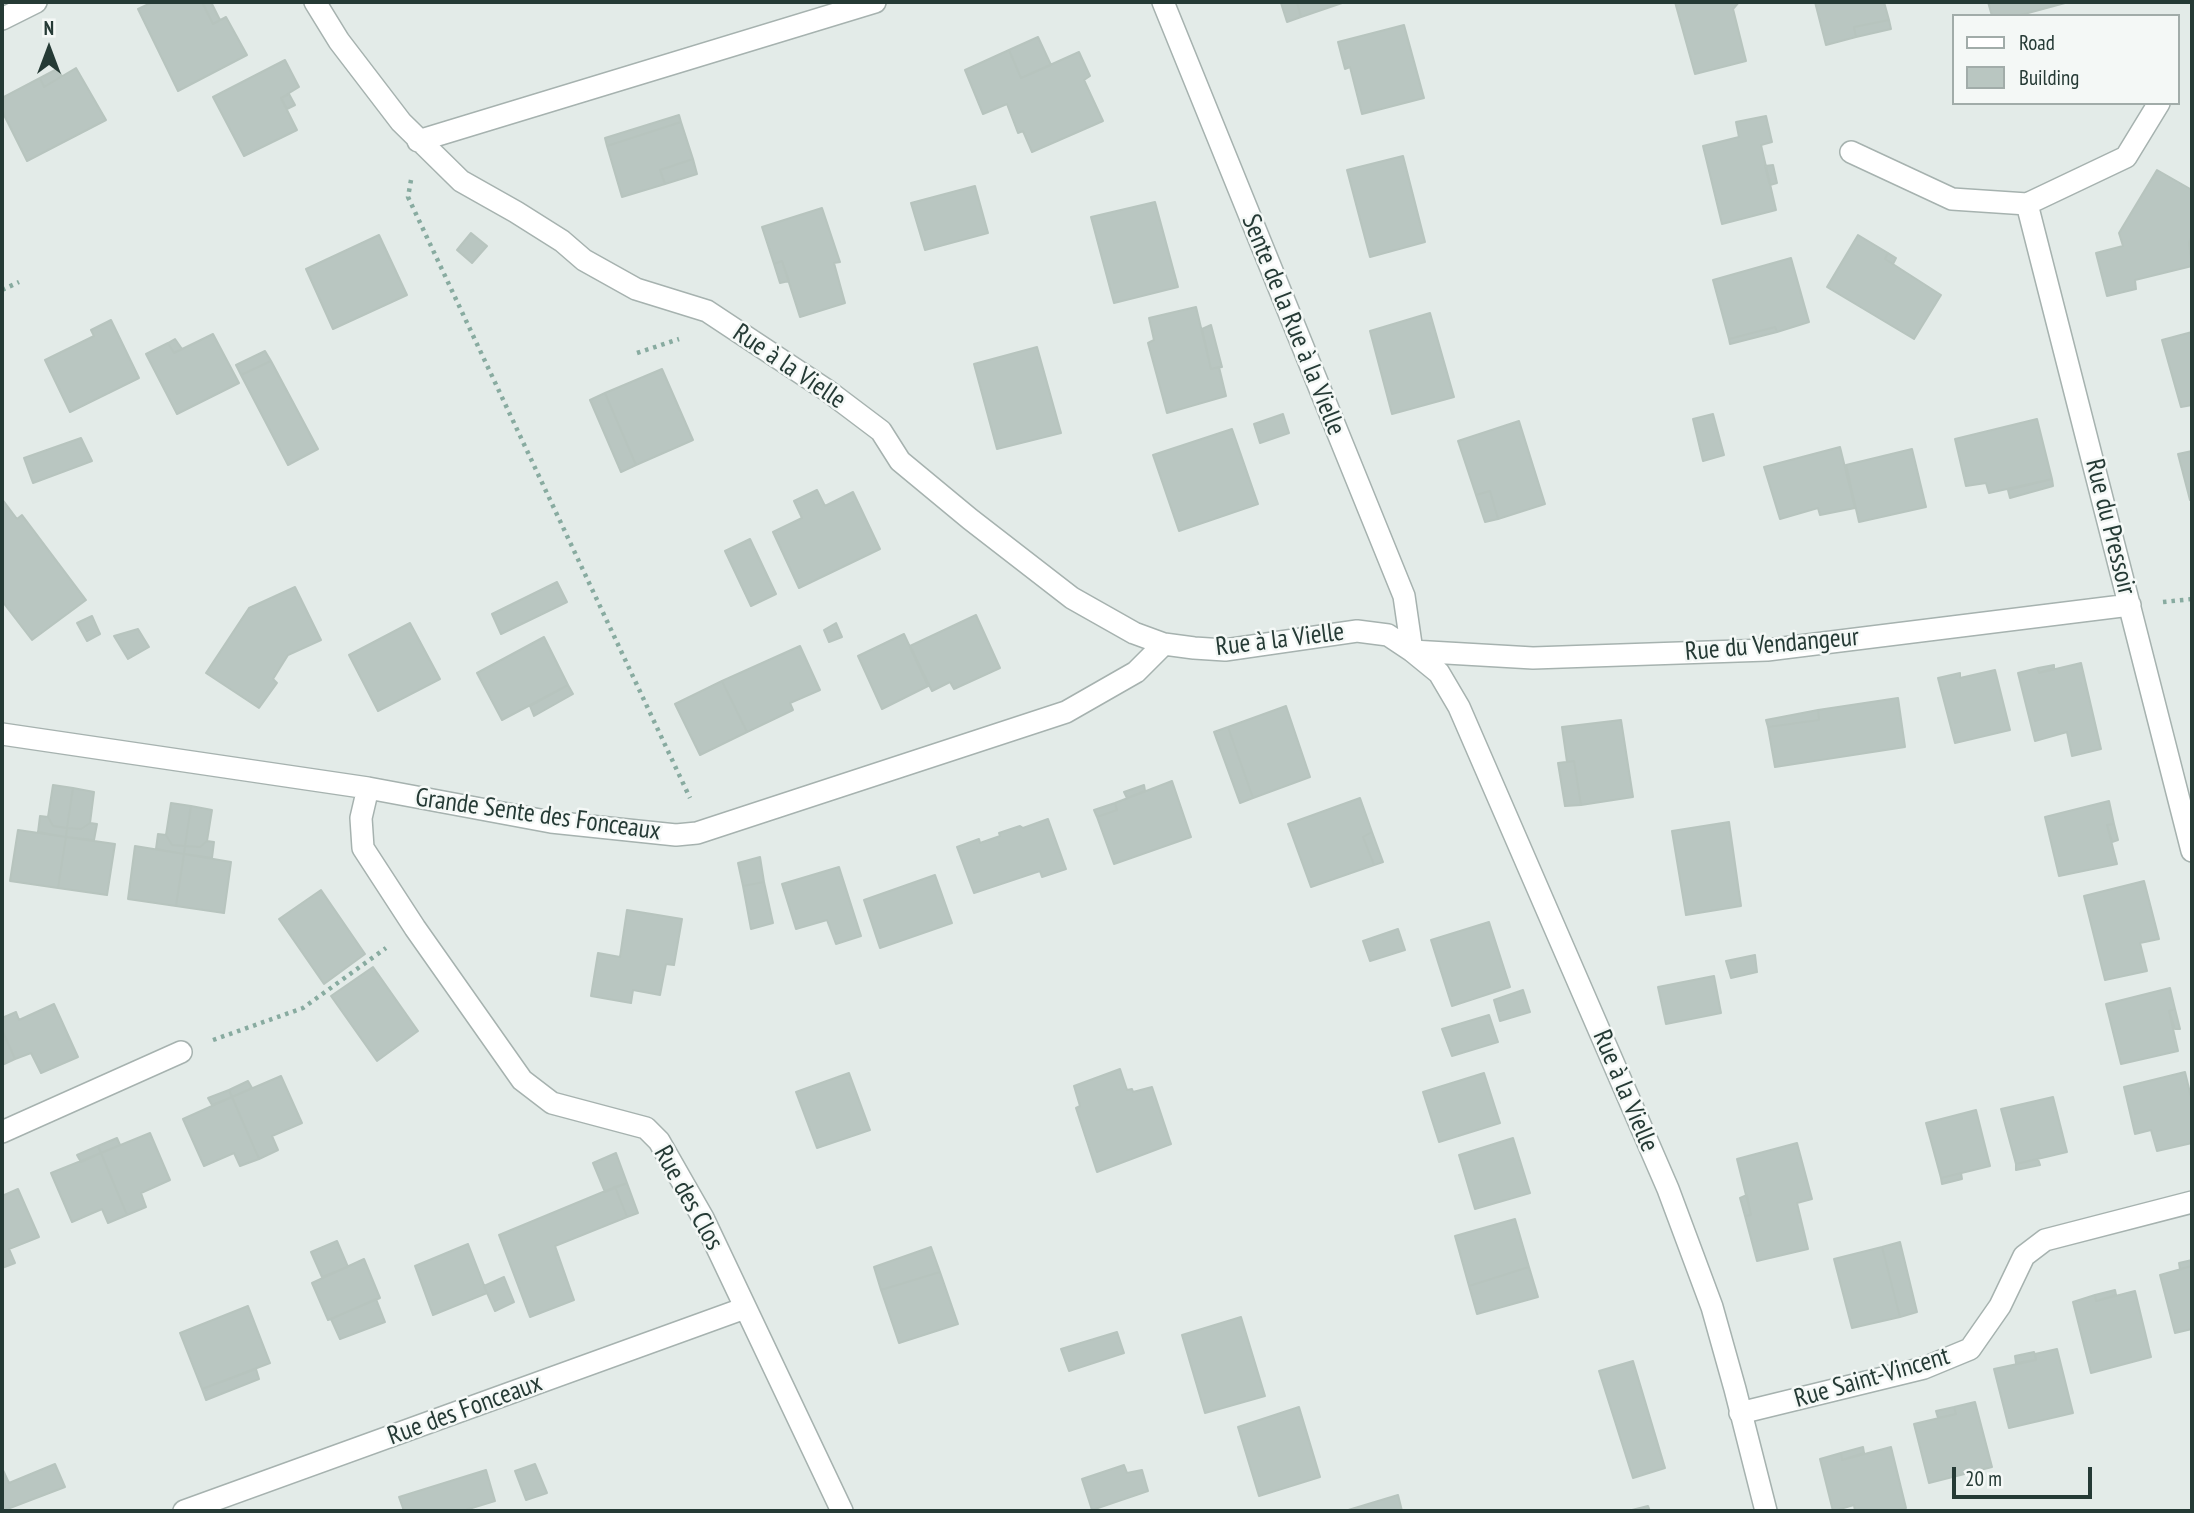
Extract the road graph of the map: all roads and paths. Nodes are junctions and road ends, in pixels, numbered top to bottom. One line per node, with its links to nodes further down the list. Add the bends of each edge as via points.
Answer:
1 (36, 2): 5 (street)
2 (315, 2): 7 (street, Rue à la Vielle, via 339,41)
3 (875, 2): 7 (street)
4 (1163, 2): 14 (street, Sente de la Rue à la Vielle, via 1404,596)
5 (2, 19)
6 (2158, 105): 9 (street, via 2126,157)
7 (418, 141): 13 (street, Rue à la Vielle, via 461,181 562,241 584,260 636,289 707,311 828,391 881,431 900,461 1054,584 1134,633); 17 (path, via 408,197 691,800)
8 (1851, 152): 9 (street, via 1952,199)
9 (2027, 204): 12 (street, Rue du Pressoir)
10 (19, 282): 11 (path)
11 (2, 290)
12 (2130, 605): 14 (street, Rue du Vendangeur, via 1767,650 1533,658); 18 (street, Rue du Pressoir)
13 (1164, 644): 14 (street, Rue à la Vielle, via 1225,650 1357,631 1388,635); 17 (street, Grande Sente des Fonceaux, via 1136,672 1066,712)
14 (1412, 651): 24 (street, Rue à la Vielle, via 1439,673 1459,707 1657,1164 1712,1307)
15 (2, 734): 16 (street, Grande Sente des Fonceaux)
16 (368, 789): 17 (street, Grande Sente des Fonceaux, via 551,822 653,834); 19 (street, Rue des Clos, via 361,818 363,848)
17 (696, 833)
18 (2192, 851)
19 (415, 928): 20 (path, via 303,1007); 23 (street, Rue des Clos, via 522,1080 536,1093 552,1103 646,1128 659,1141 703,1218)
20 (181, 1052): 21 (street)
21 (2, 1132)
22 (2192, 1202): 24 (street, Rue Saint-Vincent, via 2045,1240 2024,1256 2000,1306 1970,1349 1924,1368)
23 (745, 1308): 25 (street, Rue des Fonceaux); 26 (street, Rue des Clos)
24 (1740, 1413): 27 (street, Rue à la Vielle)
25 (184, 1511)
26 (842, 1511)
27 (1766, 1511)

